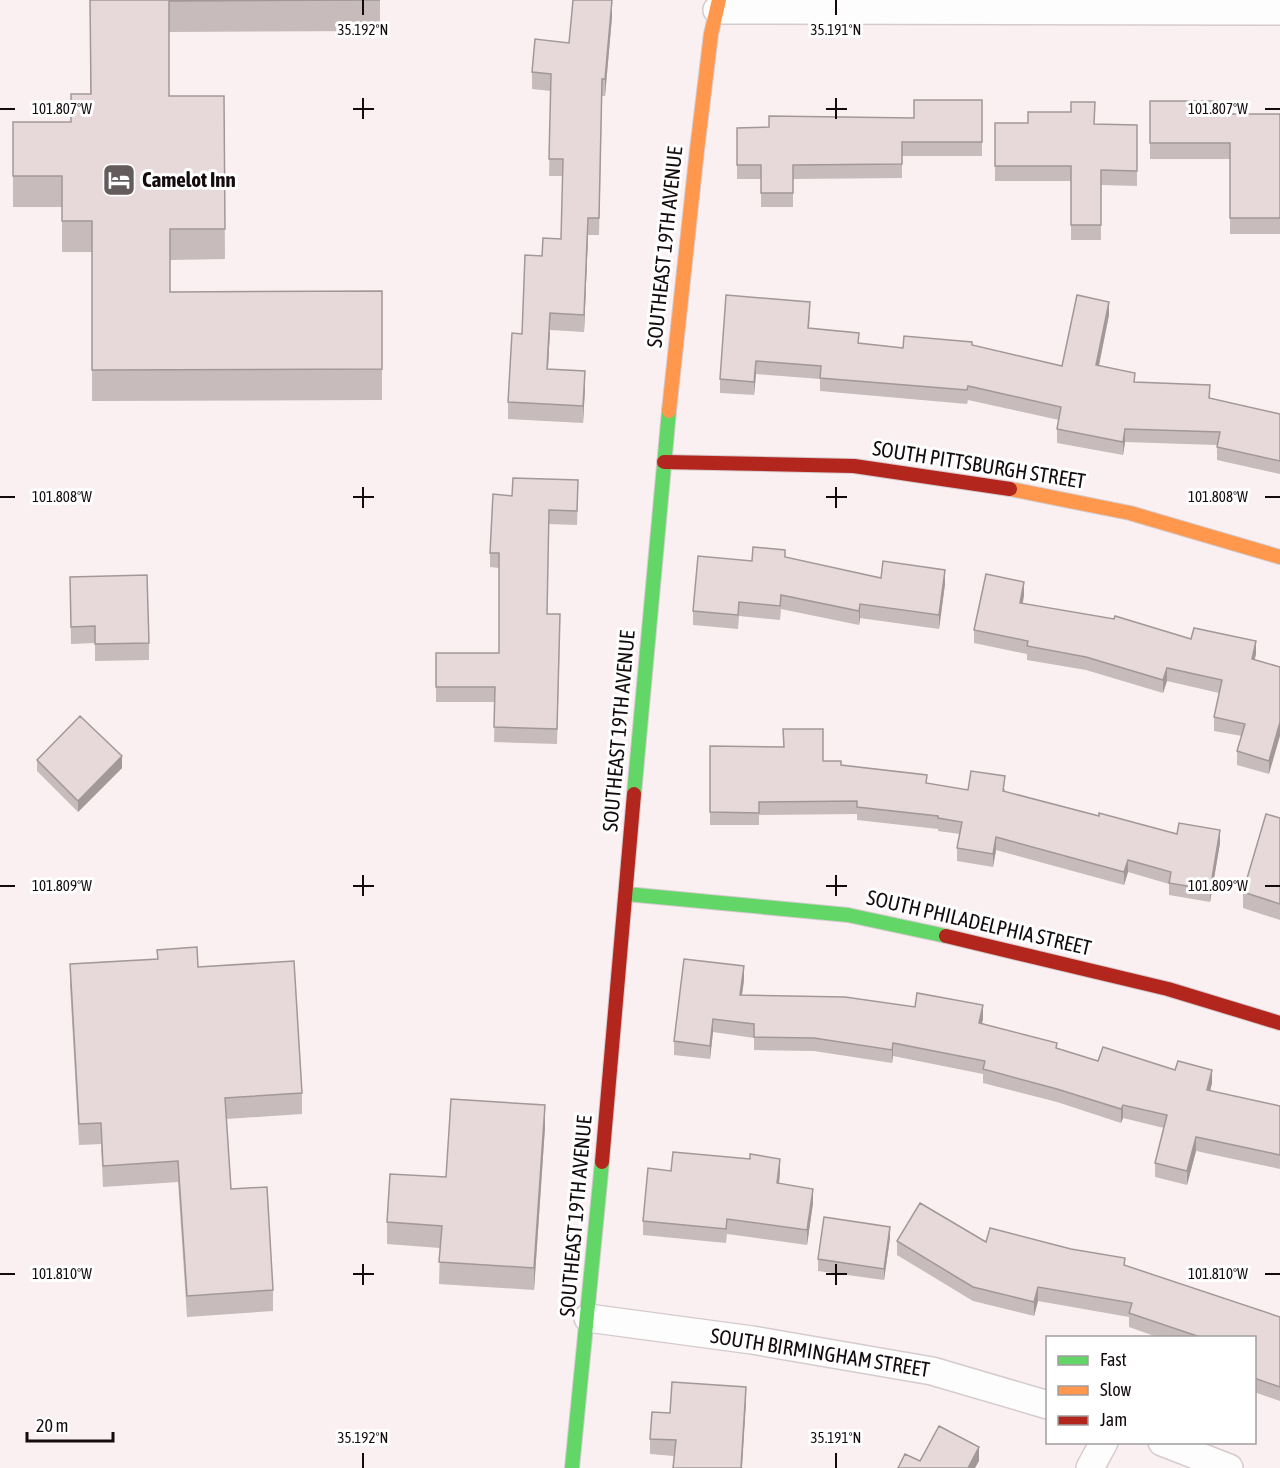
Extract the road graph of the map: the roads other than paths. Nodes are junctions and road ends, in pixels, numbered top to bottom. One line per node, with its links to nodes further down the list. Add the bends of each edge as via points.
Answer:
1 (718, 5): 2 (street); 3 (street, SOUTHEAST 19TH AVENUE, via 697,150)
2 (1280, 11)
3 (664, 462): 4 (street, SOUTH PITTSBURGH STREET, via 854,466 993,485 1130,513); 5 (street, SOUTHEAST 19TH AVENUE)
4 (1280, 557)
5 (626, 894): 6 (street, SOUTH PHILADELPHIA STREET, via 848,915 1157,986); 7 (street, SOUTHEAST 19TH AVENUE)
6 (1280, 1023)
7 (588, 1318): 8 (street, SOUTH BIRMINGHAM STREET, via 752,1340 932,1371); 11 (street, SOUTHEAST 19TH AVENUE)
8 (1046, 1405)
9 (1103, 1444): 12 (street)
10 (1165, 1444): 13 (street)
11 (573, 1468)
12 (1090, 1468)
13 (1229, 1468)

